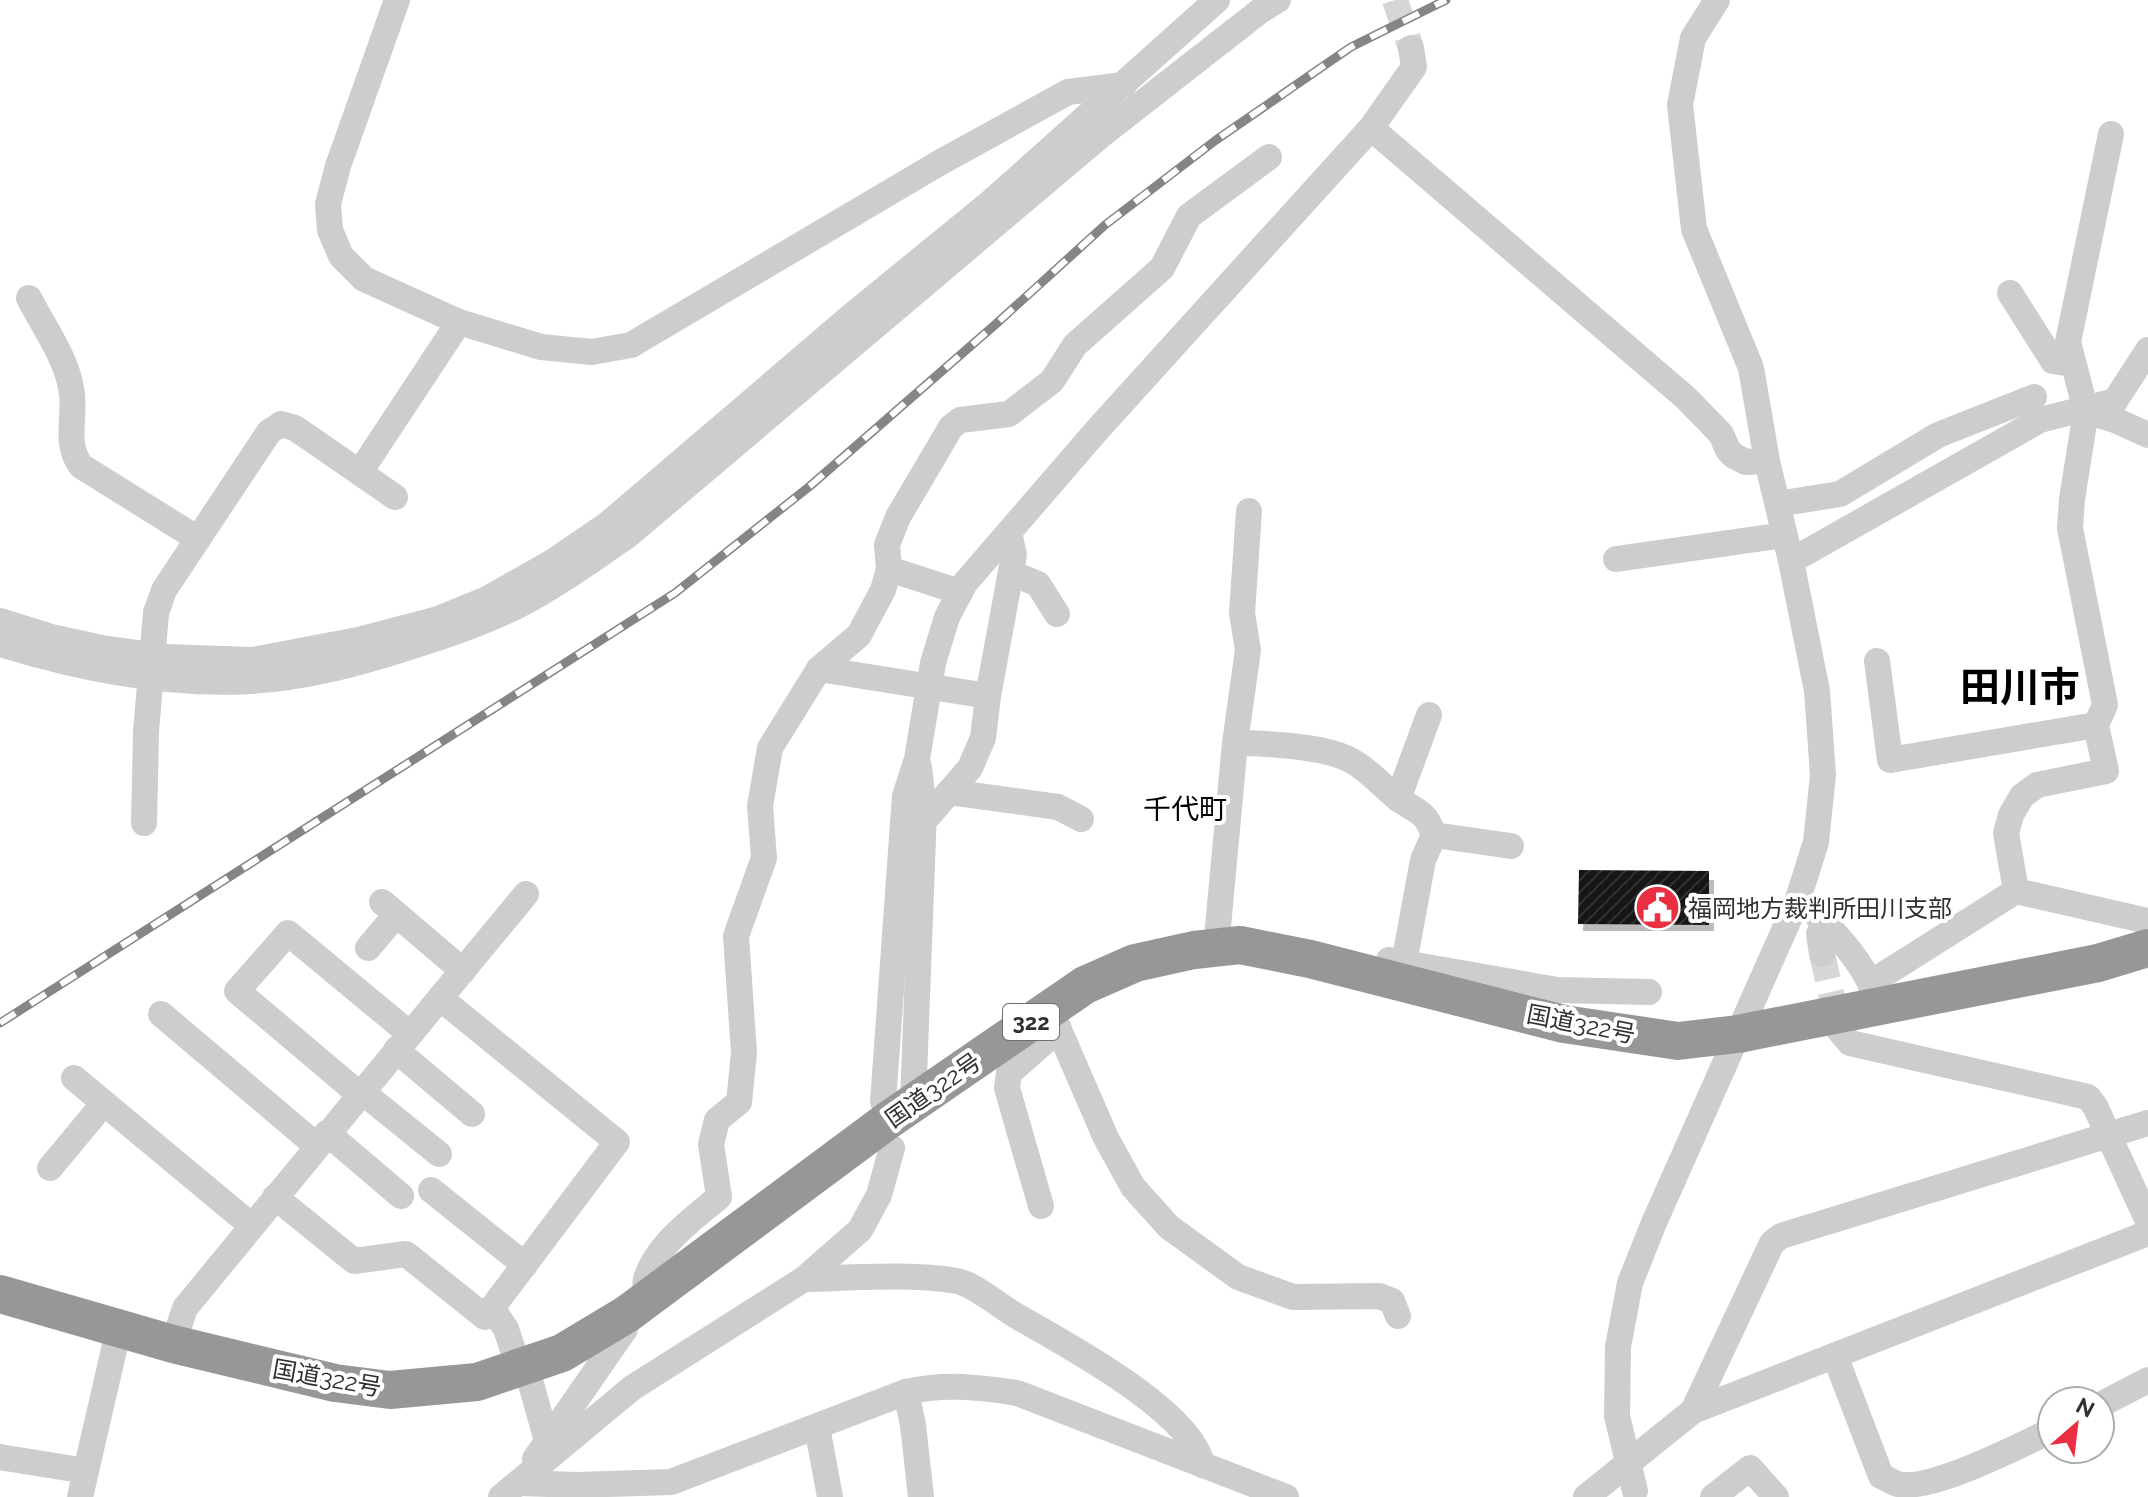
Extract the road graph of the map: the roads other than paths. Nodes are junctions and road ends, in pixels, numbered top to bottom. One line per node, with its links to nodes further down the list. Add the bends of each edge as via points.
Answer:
1 (397, 0): 14 (street, via 338,166 328,204 330,230 341,256 364,279)
2 (1217, 0): 6 (street)
3 (1278, 0): 8 (street)
4 (1717, 0): 20 (street, via 1693,38 1680,105 1694,229 1751,368)
5 (1411, 48): 9 (street, via 1414,67)
6 (1124, 85): 7 (street, via 1080,89); 8 (street)
7 (1053, 101): 8 (street, via 1073,109); 14 (street, via 631,345 592,352 541,347)
8 (1092, 128): 21 (street, via 855,313)
9 (1371, 128): 20 (street, via 1686,398 1721,434 1734,456 1746,462); 26 (street)
10 (2111, 134): 16 (street, via 2068,342)
11 (1269, 157): 30 (street, via 1189,216 1162,268 1075,345 1052,381 1009,414 960,420 951,427 898,517 887,545)
12 (2010, 293): 16 (street, via 2053,361)
13 (29, 298): 27 (street, via 72,388 72,454 81,466)
14 (459, 322): 22 (street)
15 (2148, 350): 18 (street, via 2115,401)
16 (2072, 364): 18 (street)
17 (2034, 397): 24 (street, via 1938,435 1840,494)
18 (2086, 411): 19 (street); 28 (street, via 2040,420); 41 (street, via 2070,528 2105,705)
19 (2148, 435)
20 (1767, 461): 24 (street)
21 (693, 465): 34 (street, via 541,569 487,599 438,619 358,640 252,660 166,657 64,640); 35 (street, via 627,536 524,603 457,633 321,672 197,681 125,674)
22 (360, 472): 23 (street); 27 (street, via 281,424 269,432)
23 (395, 497)
24 (1778, 504): 28 (street)
25 (1249, 511): 42 (street, via 1242,613 1248,650)
26 (1009, 532): 31 (street); 32 (street)
27 (198, 539): 48 (street, bridge, via 164,590 156,613)
28 (1788, 548): 29 (street); 53 (street, via 1817,691 1823,775 1816,842)
29 (1616, 559)
30 (889, 569): 32 (street); 37 (street, via 859,635)
31 (1011, 573): 33 (street, via 1038,584); 39 (street)
32 (960, 592): 38 (street, via 947,617)
33 (1057, 614)
34 (0, 621)
35 (0, 644)
36 (1877, 661): 41 (street, via 1890,760)
37 (819, 669): 38 (street); 92 (street, via 770,748 760,806 764,858 736,936 744,1053 739,1102 717,1120 711,1144 719,1197 675,1233 652,1266)
38 (930, 687): 39 (street); 43 (street)
39 (988, 696): 44 (street, via 983,738 970,768)
40 (1429, 715): 45 (street)
41 (2096, 725): 51 (street, via 2106,771 2037,785 2022,796 2011,815 2006,833)
42 (1235, 743): 45 (street, via 1341,756); 57 (street)
43 (917, 759): 47 (street); 73 (street, via 905,796)
44 (949, 792): 46 (street, via 1058,807); 47 (street)
45 (1398, 799): 49 (street, via 1428,818)
46 (1081, 819)
47 (924, 821): 73 (street)
48 (144, 823)
49 (1434, 835): 50 (street); 60 (street, via 1423,860)
50 (1511, 846)
51 (2016, 891): 54 (street); 64 (street)
52 (526, 894): 62 (street)
53 (1798, 899): 55 (street); 69 (street)
54 (2148, 921)
55 (1824, 923): 59 (street, via 1819,934); 64 (street)
56 (368, 948): 62 (street, via 389,908)
57 (1216, 948): 61 (highway, 国道322号 / 322, via 1240,945); 66 (highway, 国道322号 / 322, via 1135,963 1085,985)
58 (2148, 948): 64 (highway, 国道322号 / 322, via 2098,963)
59 (1822, 954)
60 (1404, 963): 61 (street, via 1350,953); 63 (street, via 1557,990)
61 (1347, 968): 69 (highway, 国道322号 / 322, via 1564,1024 1678,1041)
62 (463, 971): 65 (street)
63 (1649, 992)
64 (1875, 994): 69 (highway, 国道322号 / 322)
65 (440, 998): 70 (street); 89 (street, via 617,1142)
66 (1054, 1019): 73 (highway, 国道322号 / 322); 85 (street, via 1009,1073 1007,1088); 94 (street, via 1133,1187 1169,1227 1238,1277 1293,1297 1379,1296 1392,1301)
67 (155, 1020): 78 (street)
68 (1839, 1030): 77 (street, via 1850,1043 2088,1097)
69 (1738, 1034): 112 (street, bridge, via 1630,1283 1618,1347 1617,1416)
70 (403, 1042): 72 (street); 72 (street, via 288,933 237,991); 75 (street)
71 (74, 1078): 74 (street)
72 (360, 1093): 78 (street); 80 (street)
73 (898, 1102): 92 (highway, 国道322号 / 322)
74 (104, 1103): 81 (street); 87 (street)
75 (472, 1114)
76 (2148, 1123): 77 (street)
77 (2107, 1135): 86 (street); 102 (street, via 1781,1236 1772,1243)
78 (322, 1140): 83 (street); 84 (street)
79 (892, 1148): 90 (street, via 879,1195 860,1230)
80 (439, 1154)
81 (50, 1168)
82 (431, 1190): 89 (street)
83 (401, 1196)
84 (275, 1197): 87 (street); 93 (street, via 354,1261 406,1254 485,1317)
85 (1041, 1206)
86 (2148, 1221)
87 (252, 1226): 96 (street, via 185,1308)
88 (2148, 1233): 97 (street)
89 (525, 1265): 93 (street)
90 (804, 1279): 107 (street, via 960,1281 1114,1374 1176,1422 1199,1450); 111 (street, via 632,1388)
91 (0, 1294): 95 (highway, 国道322号 / 322)
92 (638, 1306): 98 (highway, 国道322号 / 322, via 562,1353); 105 (street)
93 (492, 1308): 98 (street)
94 (1398, 1316)
95 (119, 1328): 96 (highway, 国道322号 / 322); 108 (street)
96 (173, 1344): 98 (highway, 国道322号 / 322, via 335,1383 390,1390 477,1382)
97 (1835, 1356): 102 (street); 109 (street)
98 (522, 1367): 105 (street)
99 (2148, 1380): 101 (street)
100 (906, 1392): 103 (street); 107 (street, via 933,1386 1017,1393); 115 (street)
101 (2116, 1397)
102 (1693, 1411): 117 (street)
103 (817, 1427): 110 (street, via 671,1482); 114 (street)
104 (2036, 1438): 109 (street, via 1929,1481)
105 (547, 1441): 111 (street)
106 (0, 1457): 108 (street)
107 (1202, 1465): 116 (street)
108 (86, 1471): 113 (street)
109 (1886, 1486)
110 (662, 1490): 111 (street, via 577,1485)
111 (509, 1492)
112 (1637, 1494)
113 (80, 1497)
114 (830, 1497)
115 (921, 1497)
116 (1286, 1497)
117 (1586, 1497)
118 (1713, 1497): 119 (street, via 1750,1468)
119 (1776, 1497)

